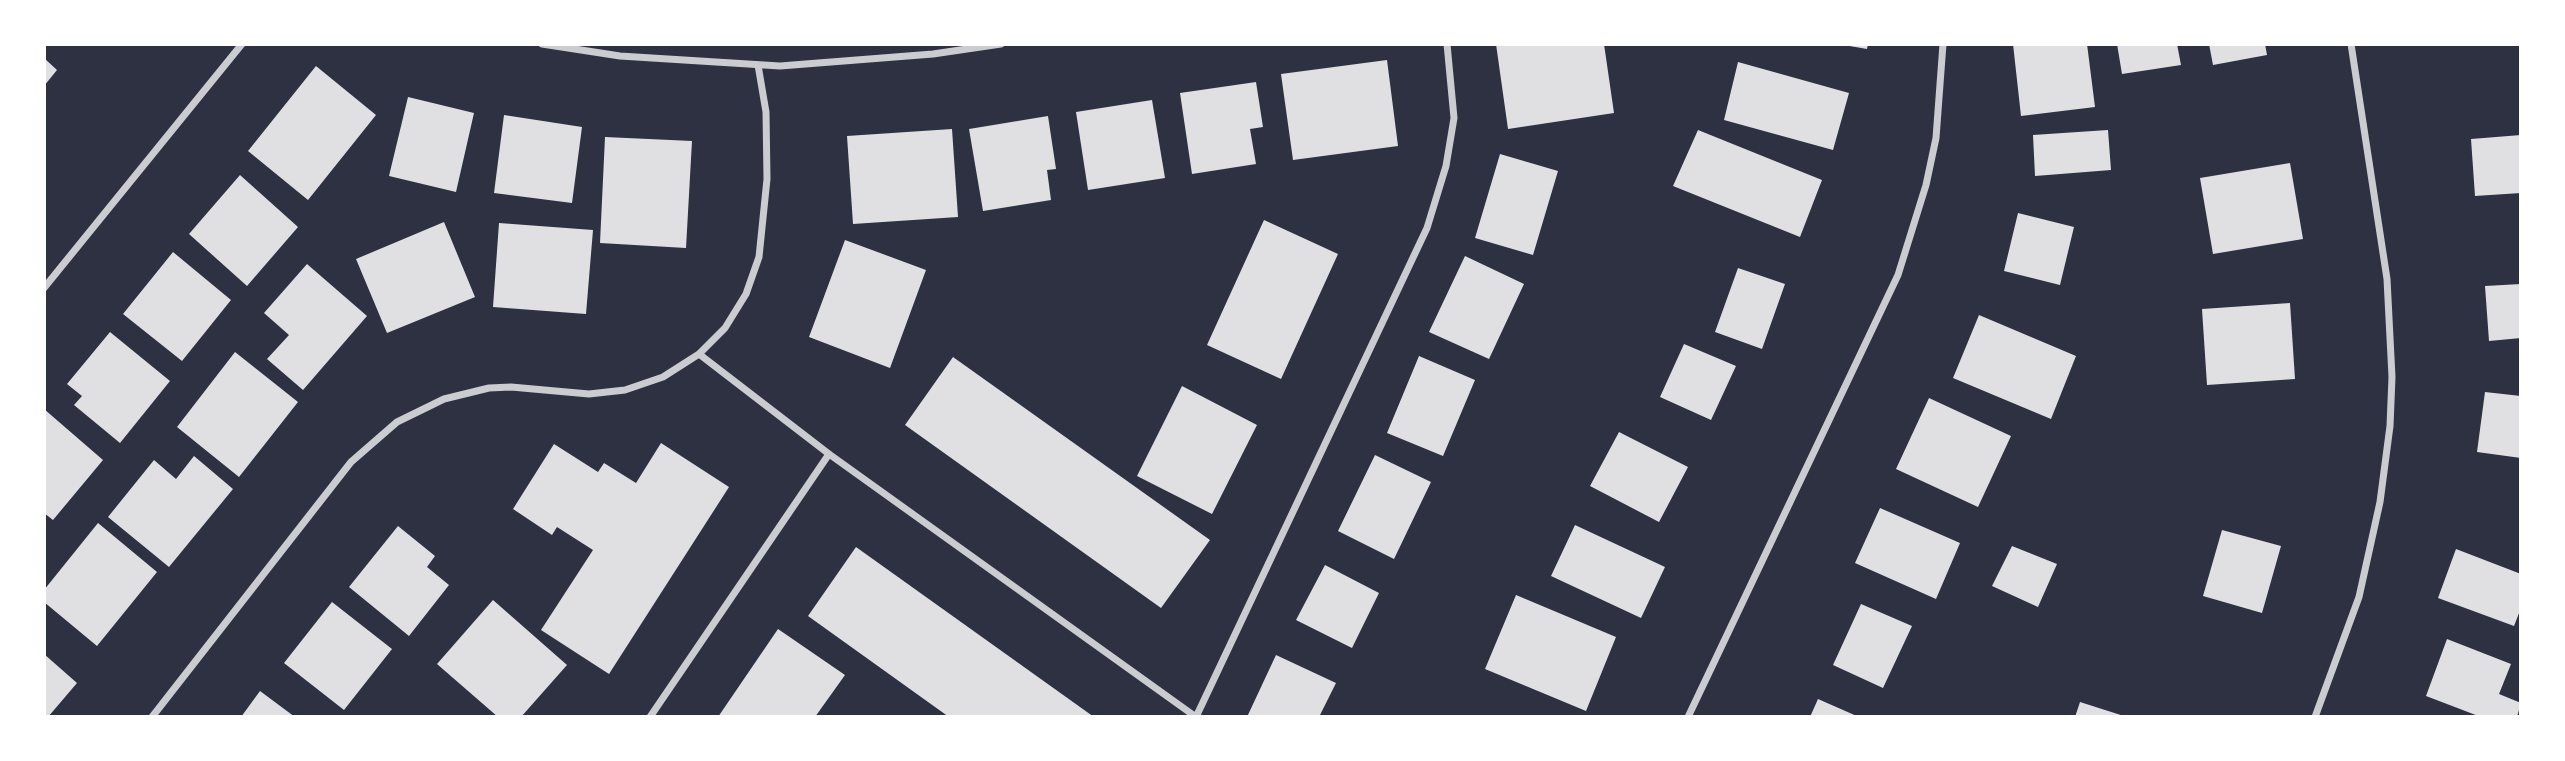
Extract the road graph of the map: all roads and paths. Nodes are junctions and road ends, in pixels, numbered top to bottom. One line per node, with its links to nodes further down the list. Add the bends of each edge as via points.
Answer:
1 (242, 44): 8 (street)
2 (542, 44): 7 (street, via 620,56)
3 (1001, 44): 7 (street, via 933,54)
4 (1447, 44): 13 (street, via 1454,118 1446,166 1427,228)
5 (1943, 44): 14 (street, via 1936,138 1898,275)
6 (2351, 44): 15 (street, via 2387,279 2390,426 2380,502 2359,597)
7 (758, 65): 9 (street, via 766,112 767,179 759,257 746,294 725,328)
8 (44, 288)
9 (699, 354): 10 (street); 11 (street, via 663,377 625,390 589,394 489,388 444,399 397,422 351,462)
10 (829, 454): 12 (street); 13 (street)
11 (152, 717)
12 (650, 717)
13 (1196, 717)
14 (1688, 717)
15 (2315, 717)

